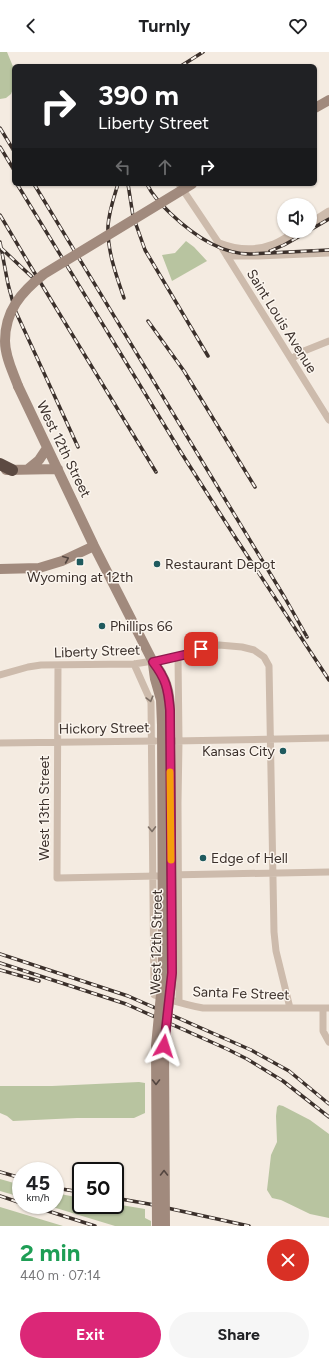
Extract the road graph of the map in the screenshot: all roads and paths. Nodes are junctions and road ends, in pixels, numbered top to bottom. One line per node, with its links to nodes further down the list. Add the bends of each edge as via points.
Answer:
1 (329, 100): 2 (main road)
2 (317, 107)
3 (180, 186): 8 (street, Saint Louis Avenue)
4 (189, 186): 14 (main road, West 12th Street, bridge, via 66,261 31,284 19,297 7,322 5,343 18,386)
5 (329, 212): 6 (street)
6 (317, 220)
7 (286, 238): 8 (street, via 262,249 238,250)
8 (219, 244): 10 (street, Saint Louis Avenue)
9 (329, 253): 10 (street)
10 (226, 256): 12 (street, Saint Louis Avenue)
11 (329, 341): 12 (street)
12 (291, 359): 13 (street, Saint Louis Avenue)
13 (329, 420)
14 (47, 448): 16 (main road, via 39,460); 17 (main road, West 12th Street)
15 (0, 464): 18 (highway)
16 (28, 469): 17 (main road); 18 (main road)
17 (58, 469): 19 (main road, West 12th Street)
18 (6, 470)
19 (94, 546): 20 (main road, one-way to 19, via 39,568 62,561); 22 (main road, West 12th Street)
20 (0, 569)
21 (178, 657): 22 (street, Liberty Street); 28 (street, Liberty Street, via 219,646 242,647 254,650 264,657 269,666); 31 (street, West 12th Street)
22 (153, 662): 23 (street, Liberty Street); 26 (main road, West 12th Street)
23 (134, 664): 24 (street, Liberty Street); 30 (street, West 12th Street, one-way to 30, via 151,702)
24 (58, 665): 25 (street, Liberty Street, via 28,667); 32 (street, West 13th Street)
25 (0, 675)
26 (166, 725): 44 (main road, West 12th Street, one-way to 44, bridge, via 163,974 156,1046); 45 (main road, West 12th Street, one-way to 26, bridge, via 164,1046 172,973)
27 (329, 738): 28 (street, Hickory Street)
28 (270, 739): 31 (street, Hickory Street); 36 (street)
29 (166, 740): 30 (street, Hickory Street); 31 (street, Hickory Street); 34 (street)
30 (151, 741): 32 (street, Hickory Street); 38 (street, West 12th Street, one-way to 38)
31 (179, 741): 37 (street, West 12th Street)
32 (57, 742): 33 (street, Hickory Street); 38 (street, West 13th Street, via 57,878)
33 (0, 743)
34 (166, 867)
35 (329, 872): 36 (street)
36 (272, 873): 37 (street); 41 (street, via 276,951)
37 (178, 875): 38 (street); 40 (street, West 12th Street)
38 (153, 876): 39 (street, West 12th Street)
39 (154, 996): 40 (street, Santa Fe Street)
40 (179, 1002): 41 (street, Santa Fe Street, via 203,1008)
41 (290, 1008): 42 (street, Santa Fe Street)
42 (326, 1008): 43 (street, via 323,1031)
43 (329, 1042)
44 (157, 1226)
45 (165, 1226)

